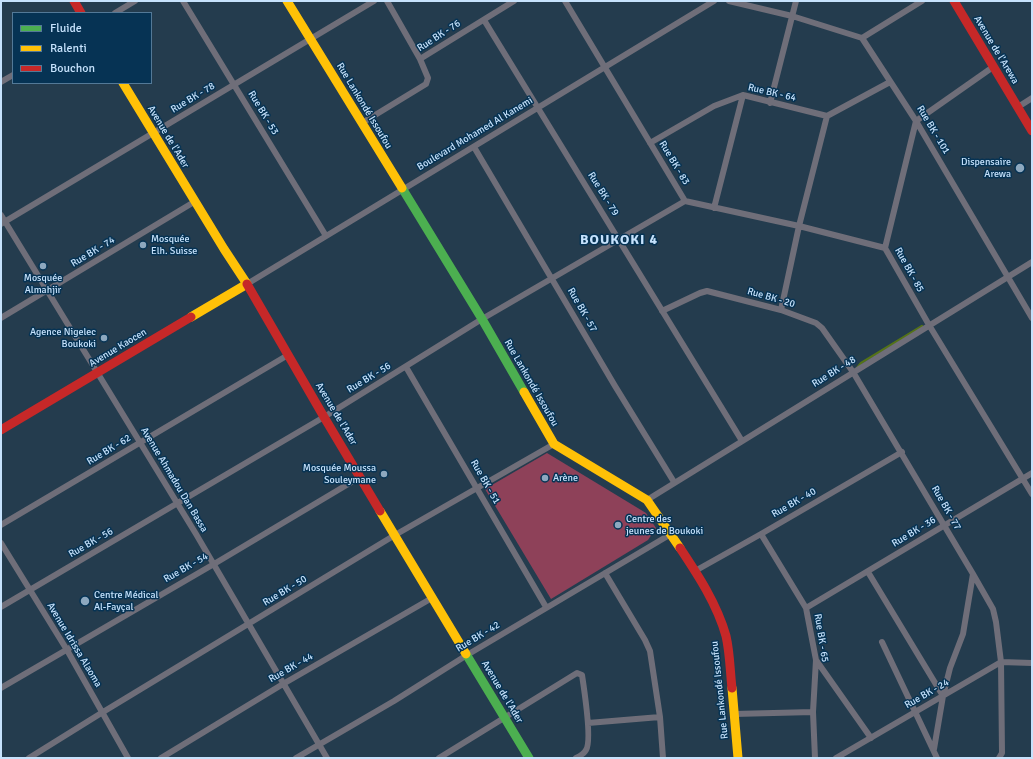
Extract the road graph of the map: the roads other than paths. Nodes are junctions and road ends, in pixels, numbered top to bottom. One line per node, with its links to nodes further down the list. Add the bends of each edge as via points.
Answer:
1 (74, 1): 14 (street)
2 (134, 1): 15 (street)
3 (183, 1): 27 (street, Rue BK - 53)
4 (288, 1): 19 (street, Rue Lankondé Issoufou)
5 (374, 1): 19 (street, Rue BK - 78)
6 (387, 1): 20 (street)
7 (514, 1): 17 (street, Rue BK - 76)
8 (565, 1): 21 (street, Rue BK - 83)
9 (714, 1): 21 (street, Boulevard Mohamed Al Kanemi)
10 (729, 1): 16 (street)
11 (796, 1): 16 (street)
12 (922, 1): 18 (street)
13 (954, 1): 22 (street, Avenue de l'Arewa)
14 (80, 12)
15 (117, 12)
16 (792, 16): 18 (street); 30 (street)
17 (484, 20): 20 (street, Rue BK - 76); 31 (street, Rue BK - 79)
18 (862, 38): 25 (street, Rue BK - 101)
19 (310, 39): 27 (street, Rue BK - 78); 35 (street, Rue Lankondé Issoufou)
20 (420, 58): 35 (street, Rue BK - 76, via 428,78 426,84)
21 (604, 66): 31 (street, Boulevard Mohamed Al Kanemi); 38 (street, Rue BK - 83)
22 (993, 67): 32 (street, Avenue de l'Arewa); 34 (street)
23 (12, 76): 24 (street)
24 (1, 82)
25 (890, 82): 33 (street); 34 (street, Rue BK - 101)
26 (124, 84): 37 (street, Avenue de l'Ader)
27 (234, 85): 37 (street, Rue BK - 78); 47 (street, Rue BK - 53)
28 (743, 95): 30 (street, Rue BK - 64); 38 (street, Rue BK - 64, via 714,106); 43 (street)
29 (1032, 98): 32 (street)
30 (770, 103): 33 (street, Rue BK - 64)
31 (538, 107): 39 (street, Boulevard Mohamed Al Kanemi); 48 (street, Rue BK - 79)
32 (1018, 107): 36 (street, Avenue de l'Arewa)
33 (828, 116): 46 (street)
34 (916, 121): 49 (street, Rue BK - 85); 51 (street, Rue BK - 101)
35 (362, 123): 40 (street, Rue Lankondé Issoufou)
36 (1032, 131)
37 (153, 134): 42 (street, Avenue de l'Ader); 45 (street, Rue BK - 78)
38 (650, 142): 41 (street, Rue BK - 83)
39 (474, 147): 40 (street, Boulevard Mohamed Al Kanemi); 52 (street, Rue BK - 57)
40 (402, 190): 47 (street, Boulevard Mohamed Al Kanemi); 59 (street, Rue Lankondé Issoufou)
41 (685, 201): 43 (street, Rue BK - 83); 48 (street, Rue BK - 56)
42 (194, 202): 53 (street, Avenue de l'Ader); 54 (street, Rue BK - 74)
43 (714, 208): 46 (street, Rue BK - 83)
44 (1, 215): 45 (street, Avenue Ahmadou Dan Bassa)
45 (3, 222): 54 (street, Avenue Ahmadou Dan Bassa)
46 (800, 226): 49 (street, Rue BK - 83); 55 (street)
47 (326, 236): 53 (street, Boulevard Mohamed Al Kanemi)
48 (619, 240): 52 (street, Rue BK - 56); 56 (street, Rue BK - 79)
49 (885, 248): 60 (street, Rue BK - 85)
50 (1032, 262): 51 (street, Rue BK - 48)
51 (1007, 276): 58 (street, Rue BK - 101); 60 (street, Rue BK - 48)
52 (552, 279): 59 (street, Rue BK - 56); 74 (street, Rue BK - 57)
53 (247, 284): 61 (street, Avenue de l'Ader); 64 (street, Avenue Kaocen)
54 (48, 291): 57 (street, Rue BK - 74); 64 (street, Avenue Ahmadou Dan Bassa)
55 (781, 310): 56 (street, Rue BK - 20, via 707,291); 63 (street, Rue BK - 20, via 816,323 822,328)
56 (662, 311): 67 (street, Rue BK - 79)
57 (1, 318)
58 (1032, 318)
59 (482, 319): 62 (street, Rue BK - 56); 69 (street, Rue Lankondé Issoufou)
60 (928, 325): 63 (street, Rue BK - 48); 73 (street, Rue BK - 85)
61 (288, 355): 65 (street, Avenue de l'Ader); 68 (street, Rue BK - 62)
62 (406, 367): 65 (street, Rue BK - 56); 75 (street, Rue BK - 51)
63 (853, 372): 67 (street, Rue BK - 48); 70 (street, Rue BK - 77)
64 (97, 373): 66 (street, Avenue Kaocen); 68 (street, Avenue Ahmadou Dan Bassa)
65 (324, 417): 72 (street, Avenue de l'Ader); 78 (street, Rue BK - 56)
66 (1, 430)
67 (742, 441): 74 (street, Rue BK - 48)
68 (140, 443): 78 (street, Avenue Ahmadou Dan Bassa); 79 (street, Rue BK - 62)
69 (554, 444): 75 (street, Rue BK - 50); 77 (street, Rue Lankondé Issoufou)
70 (902, 452): 80 (street, Rue BK - 77); 82 (street, Rue BK - 40)
71 (1032, 473): 73 (street, Rue BK - 36)
72 (360, 477): 83 (street, Avenue de l'Ader); 85 (street, Rue BK - 54)
73 (1022, 478): 76 (street, Rue BK - 85); 80 (street, Rue BK - 36)
74 (674, 482): 77 (street, Rue BK - 48)
75 (477, 488): 83 (street, Rue BK - 50); 93 (street, Rue BK - 51)
76 (1032, 494)
77 (646, 500): 81 (street, Rue Lankondé Issoufou)
78 (177, 504): 85 (street, Avenue Ahmadou Dan Bassa); 90 (street, Rue BK - 56)
79 (1, 525)
80 (944, 525): 87 (street, Rue BK - 36); 89 (street, Rue BK - 77)
81 (671, 534): 86 (street, Rue Lankondé Issoufou); 88 (street, Rue BK - 42)
82 (761, 534): 86 (street, Rue BK - 40); 94 (street, Rue BK - 65)
83 (395, 536): 91 (street, Avenue de l'Ader); 95 (street, Rue BK - 50)
84 (1, 543): 90 (street, Avenue Idrissa Alaoma)
85 (214, 564): 95 (street, Avenue Ahmadou Dan Bassa); 97 (street, Rue BK - 54)
86 (695, 571): 108 (street, Rue Lankondé Issoufou, via 719,616 726,636)
87 (868, 572): 94 (street, Rue BK - 36); 104 (street)
88 (605, 573): 93 (street, Rue BK - 42); 109 (street, via 648,645)
89 (973, 574): 100 (street, Rue BK - 77, via 993,609); 104 (street, via 963,634)
90 (30, 590): 92 (street, Rue BK - 56); 97 (street, Avenue Idrissa Alaoma)
91 (432, 598): 98 (street, Avenue de l'Ader); 102 (street, Rue BK - 44)
92 (1, 607)
93 (546, 607): 98 (street, Rue BK - 42)
94 (806, 608): 99 (street, Rue BK - 65)
95 (249, 625): 102 (street, Avenue Ahmadou Dan Bassa); 105 (street, Rue BK - 50)
96 (882, 642): 107 (street)
97 (67, 650): 103 (street, Rue BK - 54); 105 (street, Avenue Idrissa Alaoma)
98 (467, 655): 110 (street, Avenue de l'Ader); 113 (street, Rue BK - 42)
99 (816, 660): 106 (street, Rue BK - 65); 112 (street)
100 (1001, 662): 101 (street); 104 (street, Rue BK - 24); 128 (street)
101 (1032, 663)
102 (283, 684): 113 (street, Avenue Ahmadou Dan Bassa); 117 (street, Rue BK - 44)
103 (1, 688)
104 (943, 696): 107 (street, Rue BK - 24); 114 (street)
105 (103, 712): 115 (street, Rue BK - 50); 116 (street, Avenue Idrissa Alaoma)
106 (813, 712): 108 (street); 125 (street, Rue BK - 65)
107 (915, 712): 112 (street, Rue BK - 24); 114 (street)
108 (734, 714): 124 (street, Rue Lankondé Issoufou)
109 (660, 717): 111 (street); 123 (street)
110 (504, 718): 111 (street, via 578,673 582,675); 120 (street); 121 (street, Avenue de l'Ader)
111 (588, 723): 122 (street, via 588,748)
112 (871, 738): 126 (street, Rue BK - 24)
113 (319, 744): 118 (street, Rue BK - 42); 119 (street, Avenue Ahmadou Dan Bassa)
114 (934, 748): 127 (street)
115 (29, 758)
116 (128, 758)
117 (161, 758)
118 (296, 758)
119 (328, 758)
120 (439, 758)
121 (529, 758)
122 (576, 758)
123 (664, 758)
124 (738, 758)
125 (815, 758)
126 (836, 758)
127 (937, 758)
128 (1000, 758)

